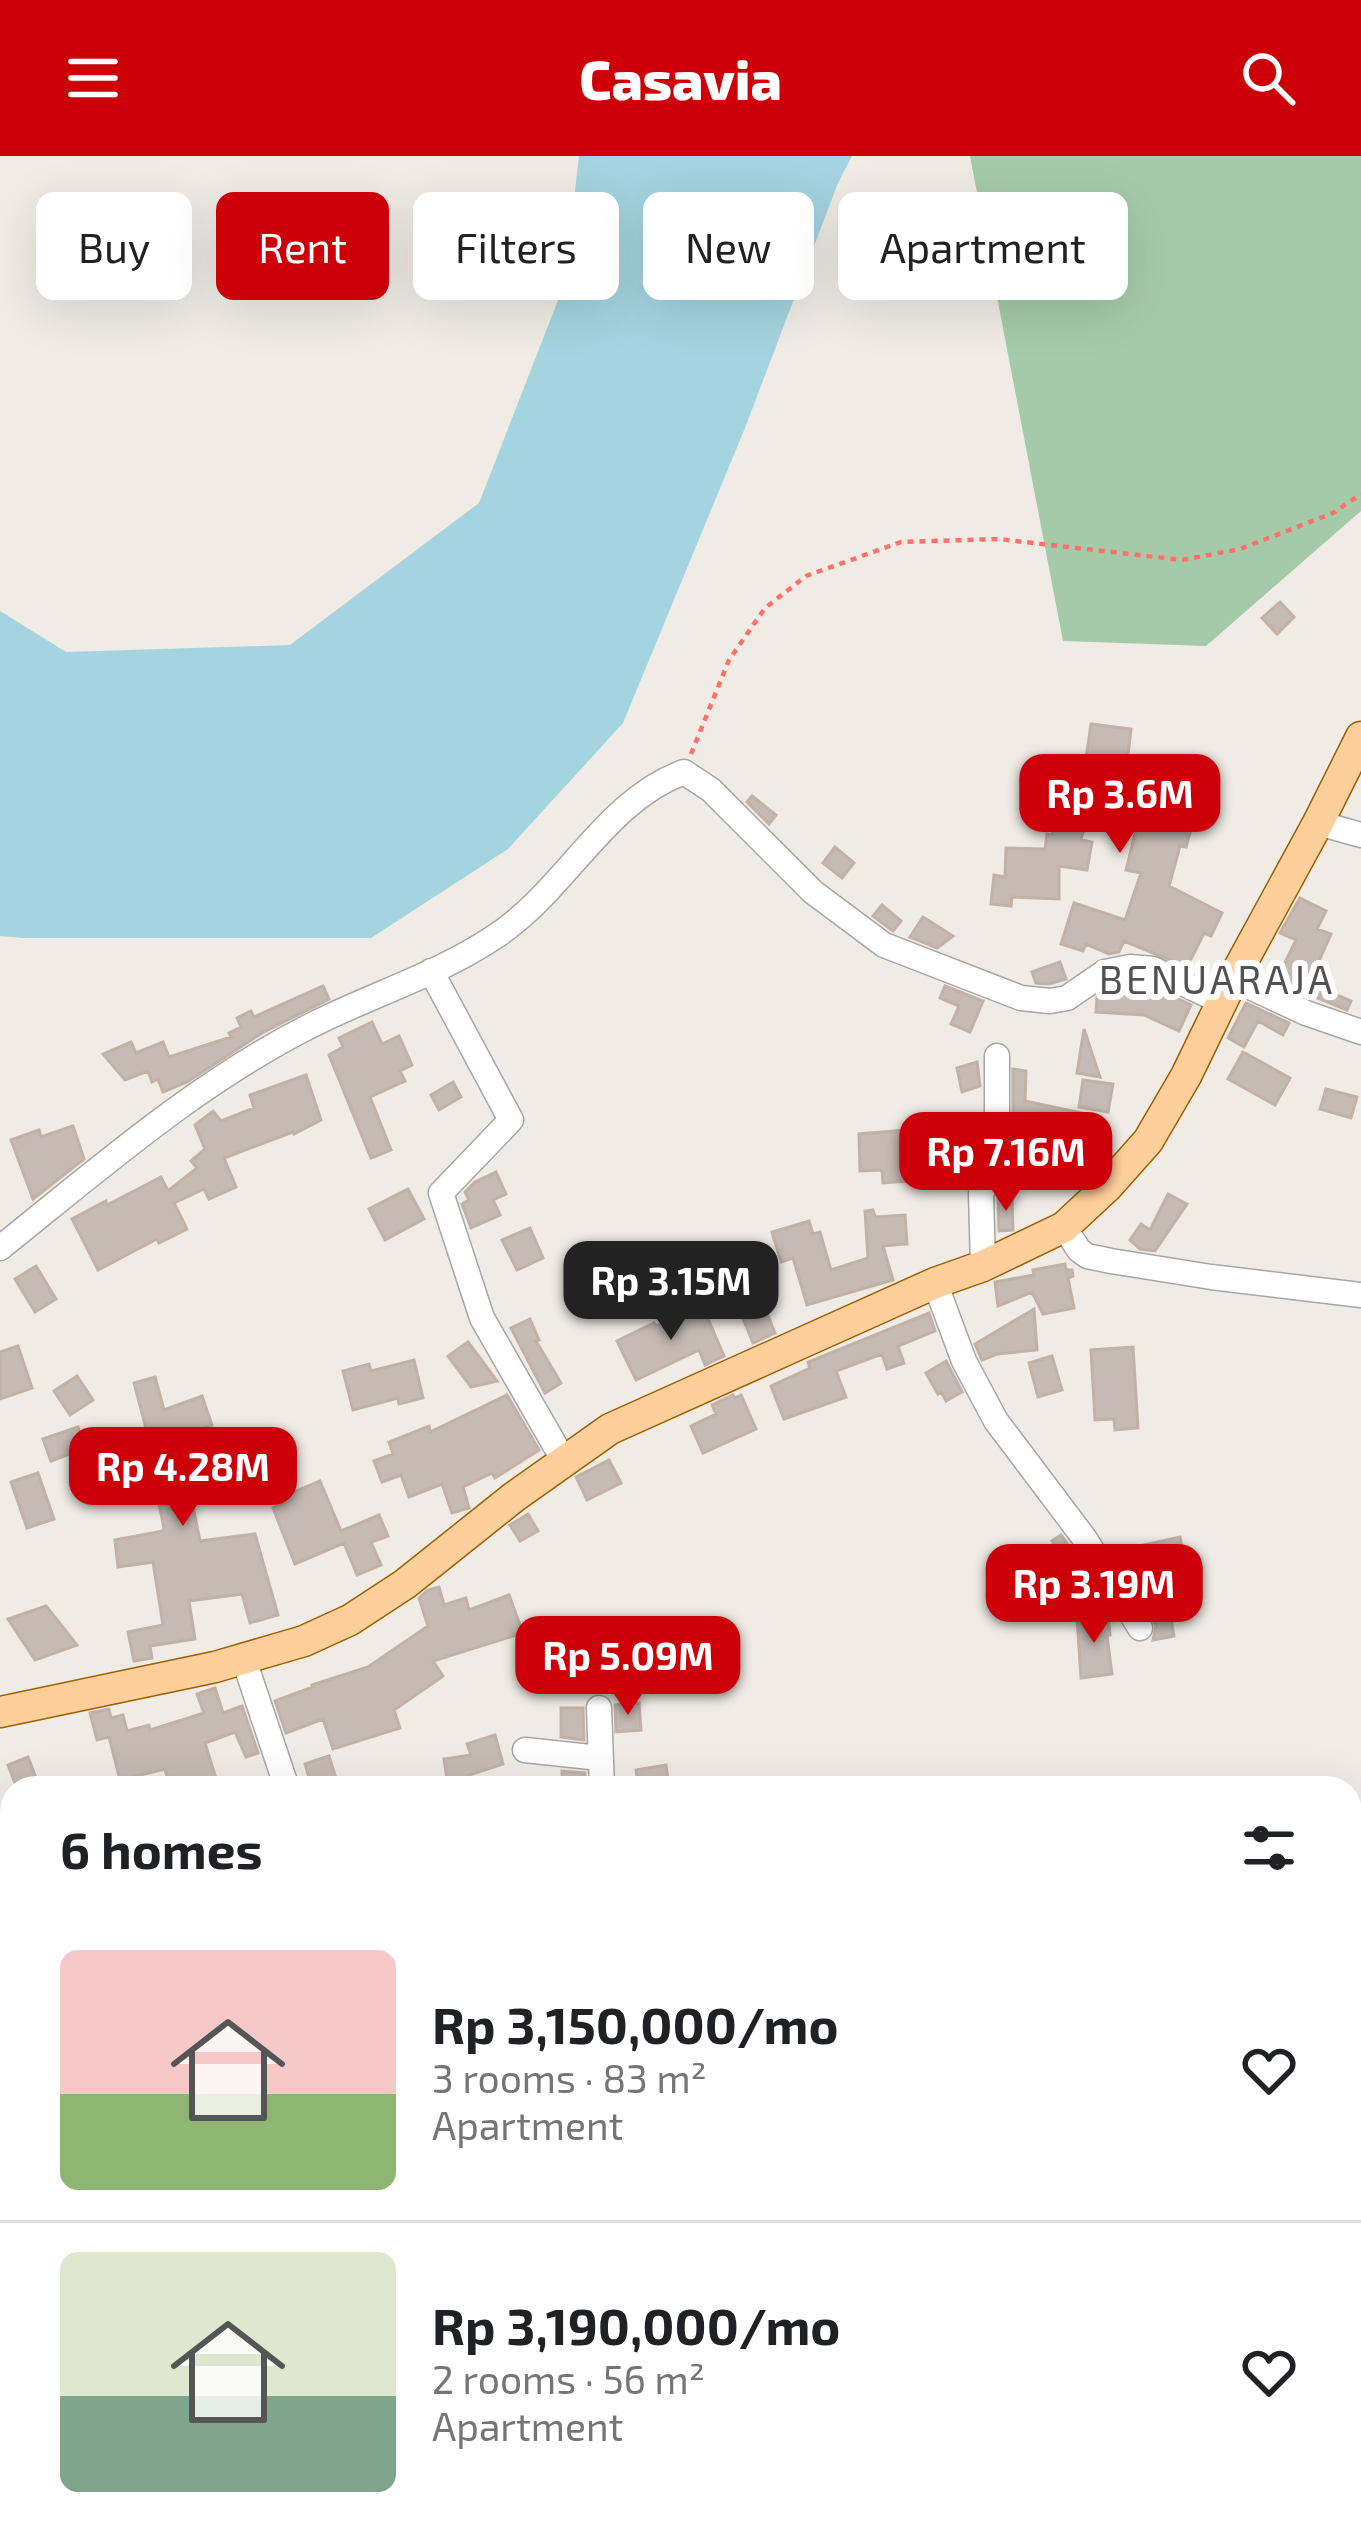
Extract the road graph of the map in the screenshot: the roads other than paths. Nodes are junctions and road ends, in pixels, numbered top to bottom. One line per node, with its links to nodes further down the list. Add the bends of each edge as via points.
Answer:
1 (1361, 737): 2 (main road)
2 (1318, 823): 3 (street); 5 (main road)
3 (1361, 835)
4 (431, 971): 5 (street, via 518,920 619,812 684,772 813,892 884,945 1021,998 1066,998 1105,972 1130,967); 9 (street, via 310,1025 215,1082); 13 (street, via 511,1120 441,1192 482,1318)
5 (1227, 991): 6 (street); 8 (main road, via 1148,1141)
6 (1361, 1032)
7 (997, 1056): 10 (street, via 997,1167 982,1193)
8 (1064, 1227): 10 (main road); 12 (street, via 1088,1256)
9 (0, 1248)
10 (983, 1266): 11 (main road)
11 (935, 1283): 13 (main road, via 629,1420); 14 (street, via 996,1421)
12 (1361, 1295)
13 (564, 1461): 15 (main road, via 350,1620)
14 (1140, 1628)
15 (244, 1660): 17 (main road); 20 (street)
16 (599, 1708): 19 (street)
17 (0, 1712)
18 (524, 1750): 19 (street)
19 (600, 1758): 21 (street)
20 (283, 1776)
21 (601, 1776)

